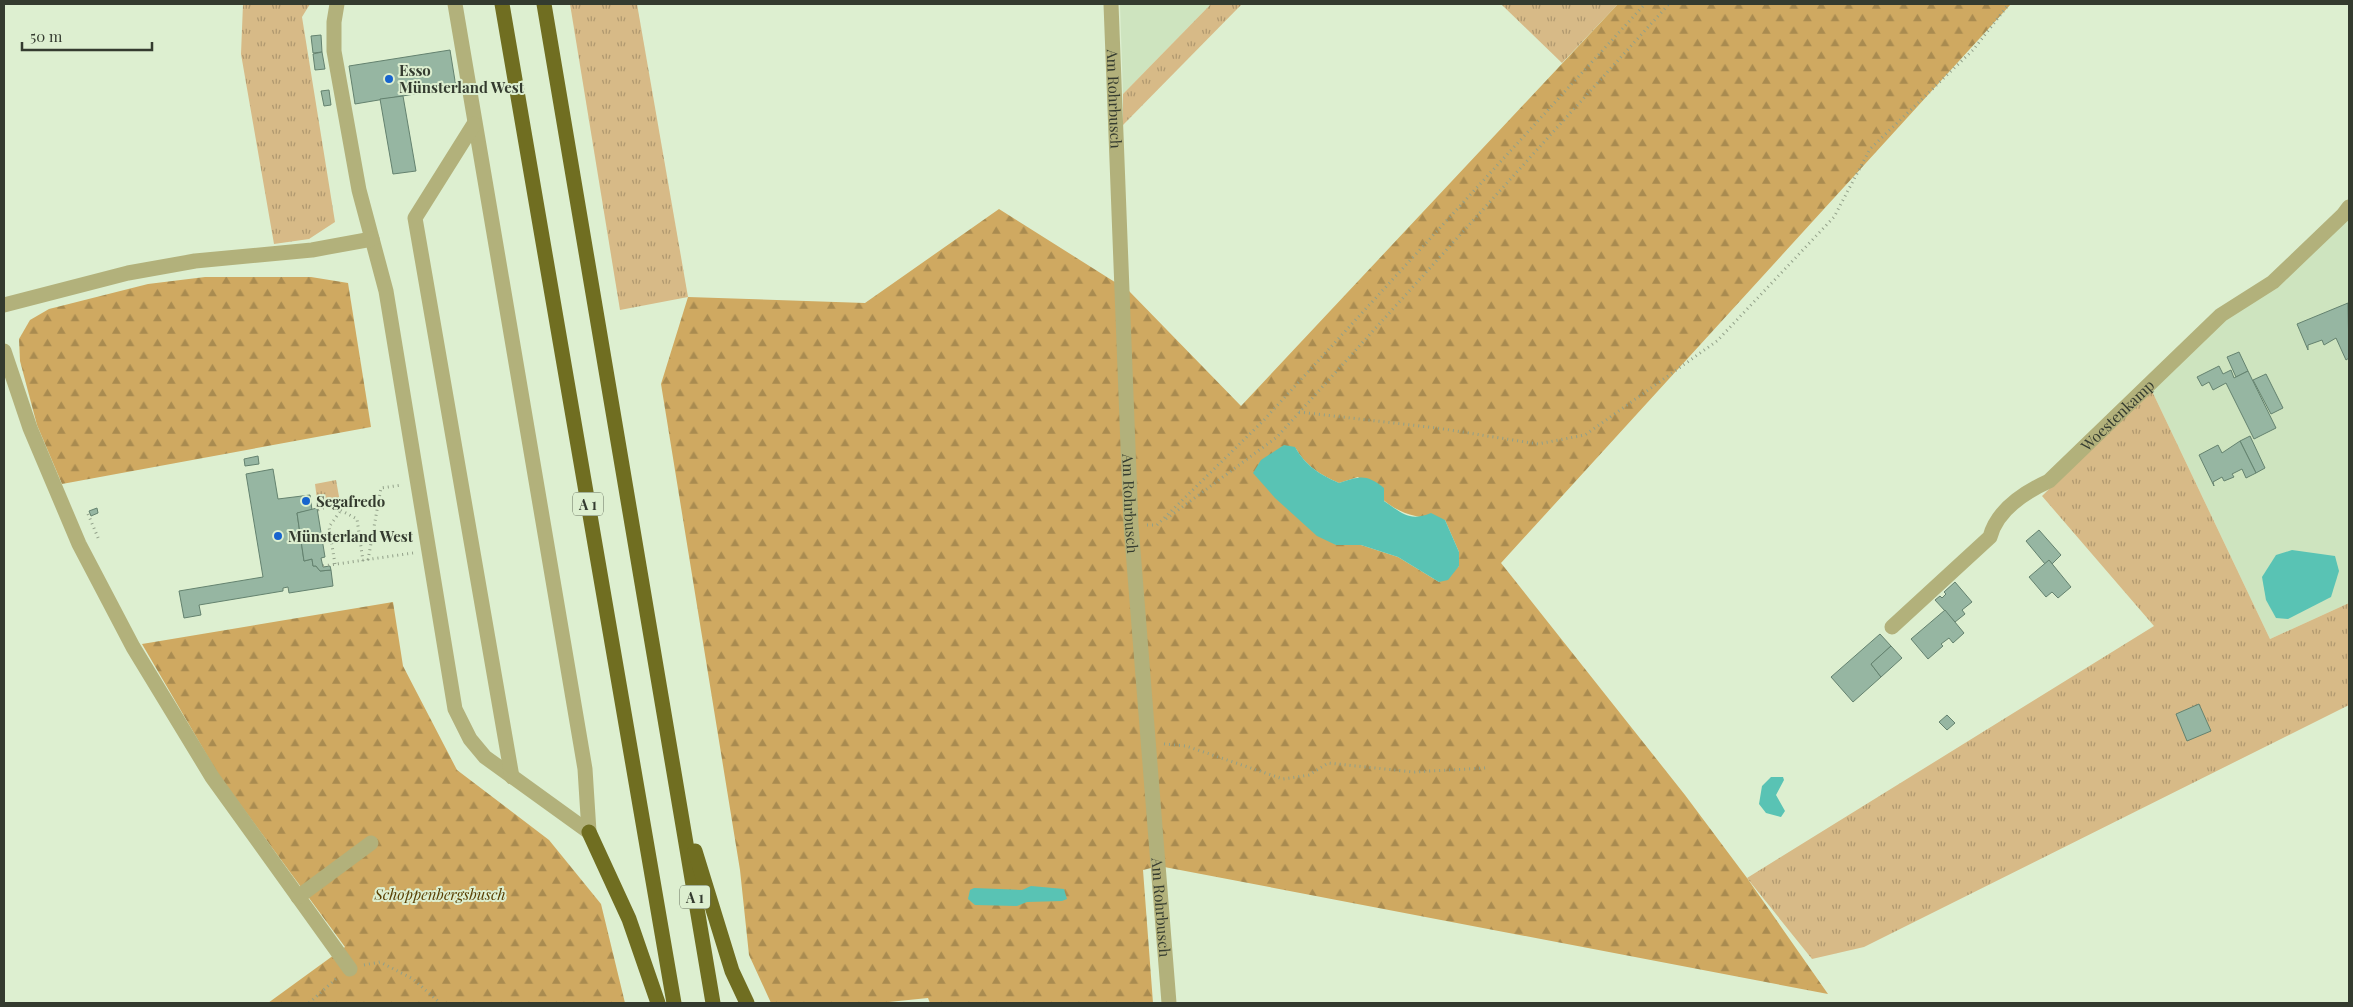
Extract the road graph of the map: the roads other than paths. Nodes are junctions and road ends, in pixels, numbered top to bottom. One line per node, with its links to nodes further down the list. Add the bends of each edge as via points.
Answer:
1 (337, 4): 8 (street, via 334,51 359,190)
2 (455, 4): 6 (street)
3 (502, 4): 19 (highway, A 1)
4 (544, 4): 13 (highway, A 1)
5 (1111, 4): 22 (street, Am Rohrbusch, via 1131,525)
6 (474, 124): 12 (street, via 415,218); 14 (street, via 585,769)
7 (2347, 213): 11 (street, Woestenkamp, via 2273,282 2221,315 2049,481 2026,491 1994,523 1990,536)
8 (372, 239): 9 (street, via 312,250 220,258 138,272); 12 (street, via 386,291 458,716 470,739 485,757)
9 (4, 305)
10 (4, 351): 16 (street, via 30,428 79,544 133,647 212,777)
11 (1892, 627)
12 (512, 777): 14 (street)
13 (676, 792): 20 (highway, A 1); 21 (highway, via 732,971)
14 (590, 832): 18 (highway, via 629,919)
15 (371, 842): 16 (street)
16 (298, 897): 17 (street)
17 (350, 968)
18 (658, 1003)
19 (674, 1003)
20 (713, 1003)
21 (747, 1003)
22 (1169, 1003)

